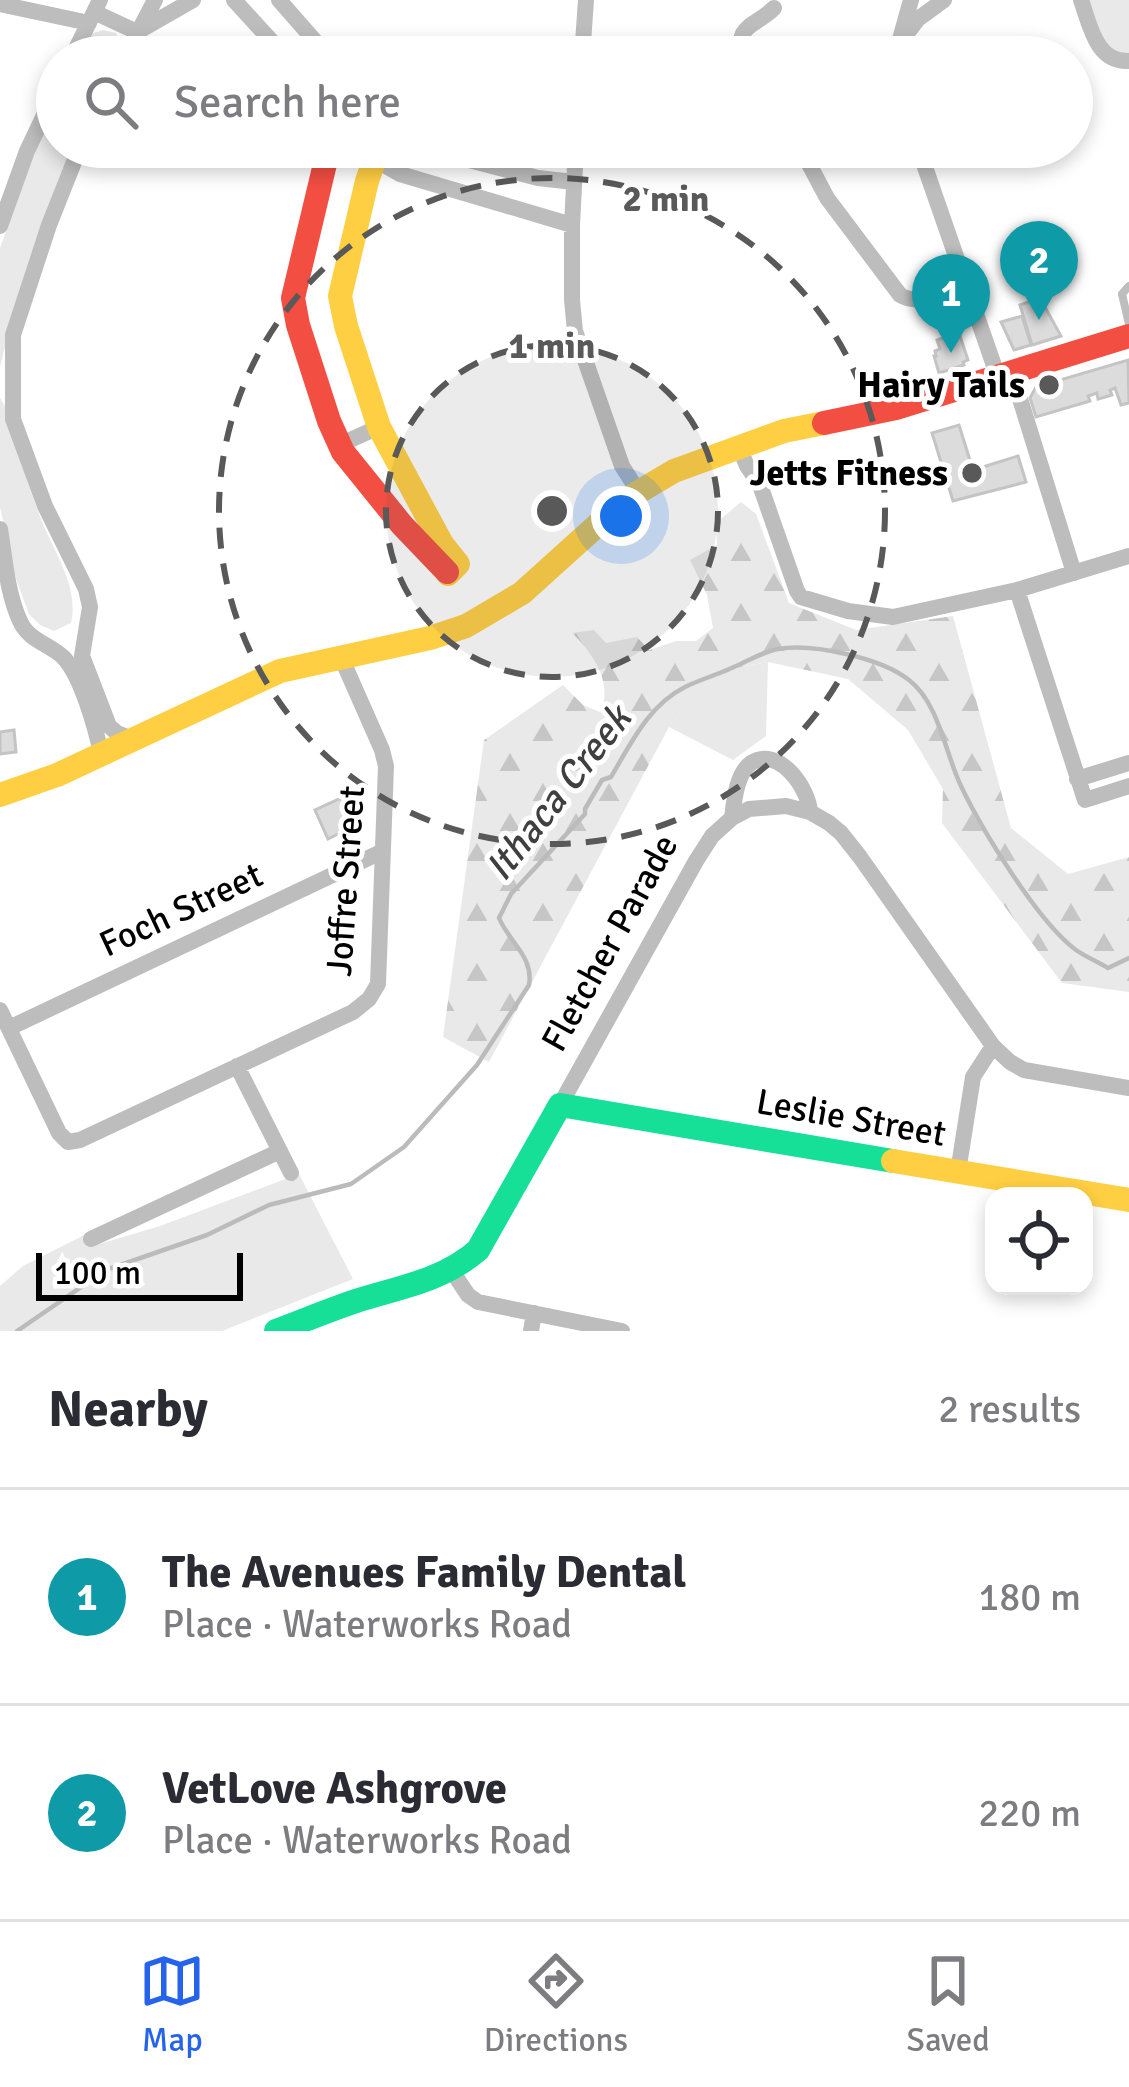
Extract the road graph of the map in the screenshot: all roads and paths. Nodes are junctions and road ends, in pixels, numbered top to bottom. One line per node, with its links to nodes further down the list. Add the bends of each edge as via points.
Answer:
1 (155, 0): 12 (street)
2 (193, 0): 12 (street)
3 (234, 0): 14 (street)
4 (279, 0): 15 (street)
5 (586, 0): 16 (street)
6 (911, 0): 18 (street)
7 (944, 0): 19 (street)
8 (1081, 0): 20 (street, via 1101,49)
9 (0, 4): 11 (street)
10 (774, 8): 17 (street)
11 (94, 12): 12 (street)
12 (137, 32): 13 (street)
13 (135, 36)
14 (267, 36)
15 (311, 36)
16 (583, 36)
17 (740, 36)
18 (901, 36)
19 (907, 36)
20 (1129, 61)
21 (36, 133): 32 (street)
22 (72, 168): 38 (street, via 14,335)
23 (324, 168): 40 (street, via 293,298)
24 (369, 168): 39 (street, via 340,296)
25 (397, 168): 31 (street)
26 (499, 168): 30 (street)
27 (575, 168): 30 (street)
28 (811, 168): 33 (street, via 906,300)
29 (925, 168): 33 (street)
30 (574, 182): 31 (street)
31 (572, 225): 42 (street, via 575,332)
32 (0, 226)
33 (966, 285): 37 (street)
34 (1129, 286): 35 (lane, via 1122,297)
35 (1129, 324)
36 (1129, 337): 37 (street)
37 (1005, 375): 41 (street); 45 (street)
38 (6, 383): 47 (street, via 45,506 83,582)
39 (379, 427): 40 (street); 40 (street, via 424,533)
40 (340, 446)
41 (739, 447): 42 (street); 46 (street, via 801,597 893,617)
42 (638, 491): 49 (street, via 496,610 430,638)
43 (0, 529): 48 (street, via 10,588)
44 (1129, 556): 45 (street)
45 (1073, 573): 46 (street)
46 (1017, 590): 54 (street)
47 (86, 620): 48 (street, via 67,641); 50 (street)
48 (30, 634): 50 (street, via 63,658)
49 (341, 657): 51 (street, via 268,676); 59 (street, Joffre Street, via 386,759)
50 (89, 696): 51 (street, via 110,728); 52 (street)
51 (132, 739): 52 (street)
52 (100, 754): 56 (street)
53 (1129, 764): 54 (street)
54 (1077, 779): 55 (street, via 1084,800)
55 (1129, 786)
56 (0, 795)
57 (810, 812): 58 (street, Fletcher Parade, via 768,806); 58 (street, via 796,776 761,760 741,778); 62 (street, via 841,832)
58 (732, 818): 65 (street, Fletcher Parade, via 695,861)
59 (381, 852): 61 (street, Foch Street); 63 (street, Joffre Street, via 378,984 369,999)
60 (0, 1010): 61 (street)
61 (9, 1028): 63 (street, Joffre Street, via 68,1142)
62 (993, 1046): 64 (street, via 1024,1070); 67 (street, via 973,1077)
63 (237, 1066): 66 (street)
64 (1129, 1088)
65 (560, 1105): 67 (street, Leslie Street); 71 (street, Fletcher Parade, via 478,1250)
66 (280, 1151): 68 (street); 70 (street)
67 (958, 1172): 69 (street, Leslie Street)
68 (291, 1173)
69 (1129, 1200)
70 (91, 1239)
71 (452, 1271): 72 (street, via 478,1302); 73 (street, Fletcher Parade)
72 (533, 1322): 74 (street)
73 (276, 1331)
74 (622, 1331)

